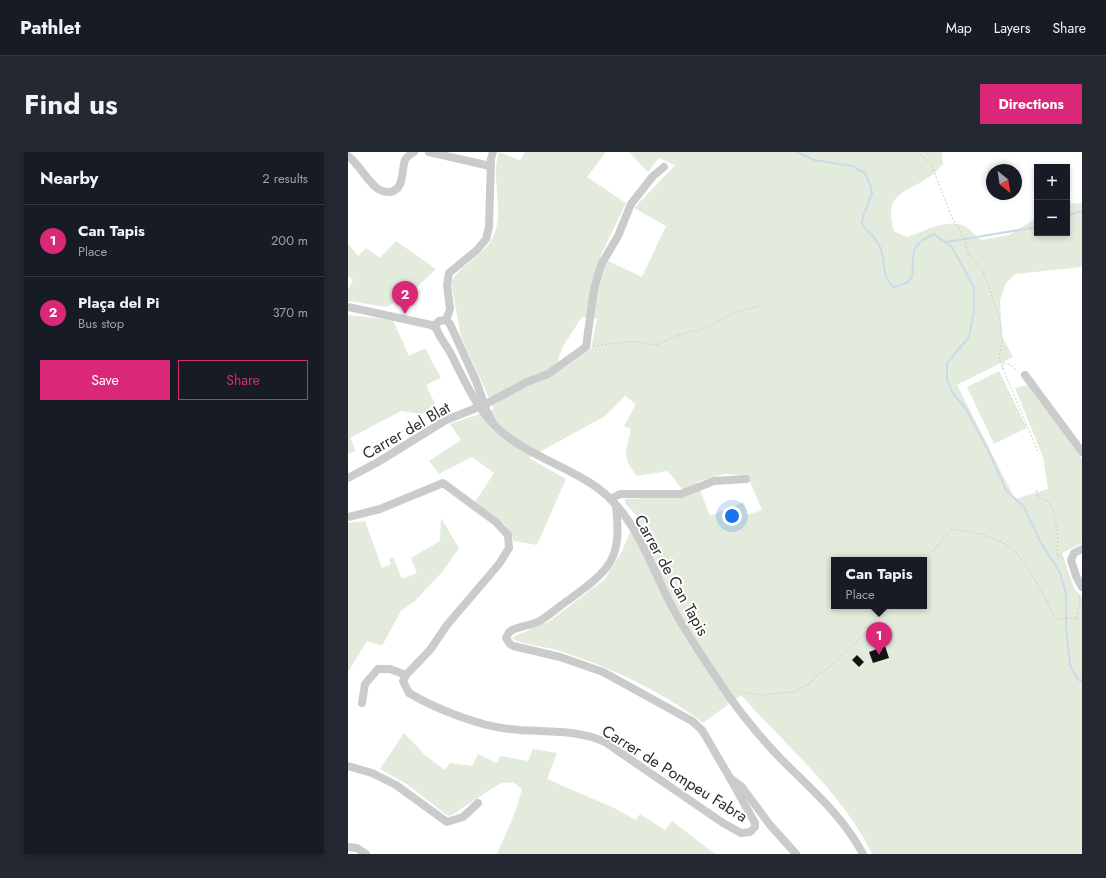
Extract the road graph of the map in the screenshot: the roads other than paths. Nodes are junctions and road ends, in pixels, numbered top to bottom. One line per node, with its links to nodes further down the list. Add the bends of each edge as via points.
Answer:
1 (414, 152): 4 (street, via 406,158 399,186 388,192 372,184)
2 (430, 152): 5 (street)
3 (493, 152): 5 (street)
4 (348, 156)
5 (490, 166): 8 (street, via 489,227 486,239 477,250 449,273)
6 (664, 167): 11 (street, Carrer del Blat, via 631,204 618,236 601,265 594,289 586,347 548,374)
7 (348, 307): 9 (street, via 431,325)
8 (448, 323): 9 (street, via 439,321); 9 (street, via 447,334); 11 (street, via 476,381)
9 (438, 331): 11 (street, Carrer de Can Tapis)
10 (1025, 375): 12 (street)
11 (482, 406): 13 (street, Carrer del Blat, via 446,420); 15 (street, Carrer de Can Tapis, via 494,425 508,437 583,478)
12 (1082, 452)
13 (348, 478)
14 (746, 479): 15 (street, via 714,482 681,494 620,494)
15 (610, 499): 16 (street, Carrer de Can Tapis)
16 (616, 506): 23 (street, via 617,545 606,569 544,618 509,632 507,641 513,646 560,657 604,672 675,710 702,730); 28 (street, Carrer de Can Tapis, via 639,538 671,604 725,690 756,733 847,826)
17 (348, 517): 20 (street, via 380,509 443,483 496,522 508,535 509,548 499,564 447,625 430,650)
18 (1082, 549): 19 (street, via 1071,558)
19 (1080, 584)
20 (406, 674): 21 (street, via 390,669 378,669 366,684); 23 (street, Carrer de Pompeu Fabra, via 403,681 409,693 465,718 509,729 558,731 596,738 723,823 741,833 750,832 755,823)
21 (362, 703)
22 (348, 766): 24 (street, via 396,785 447,822 463,817)
23 (730, 778): 27 (street, via 742,787 770,825)
24 (478, 803)
25 (348, 847): 26 (street, via 357,848)
26 (366, 854)
27 (796, 854)
28 (862, 854)

